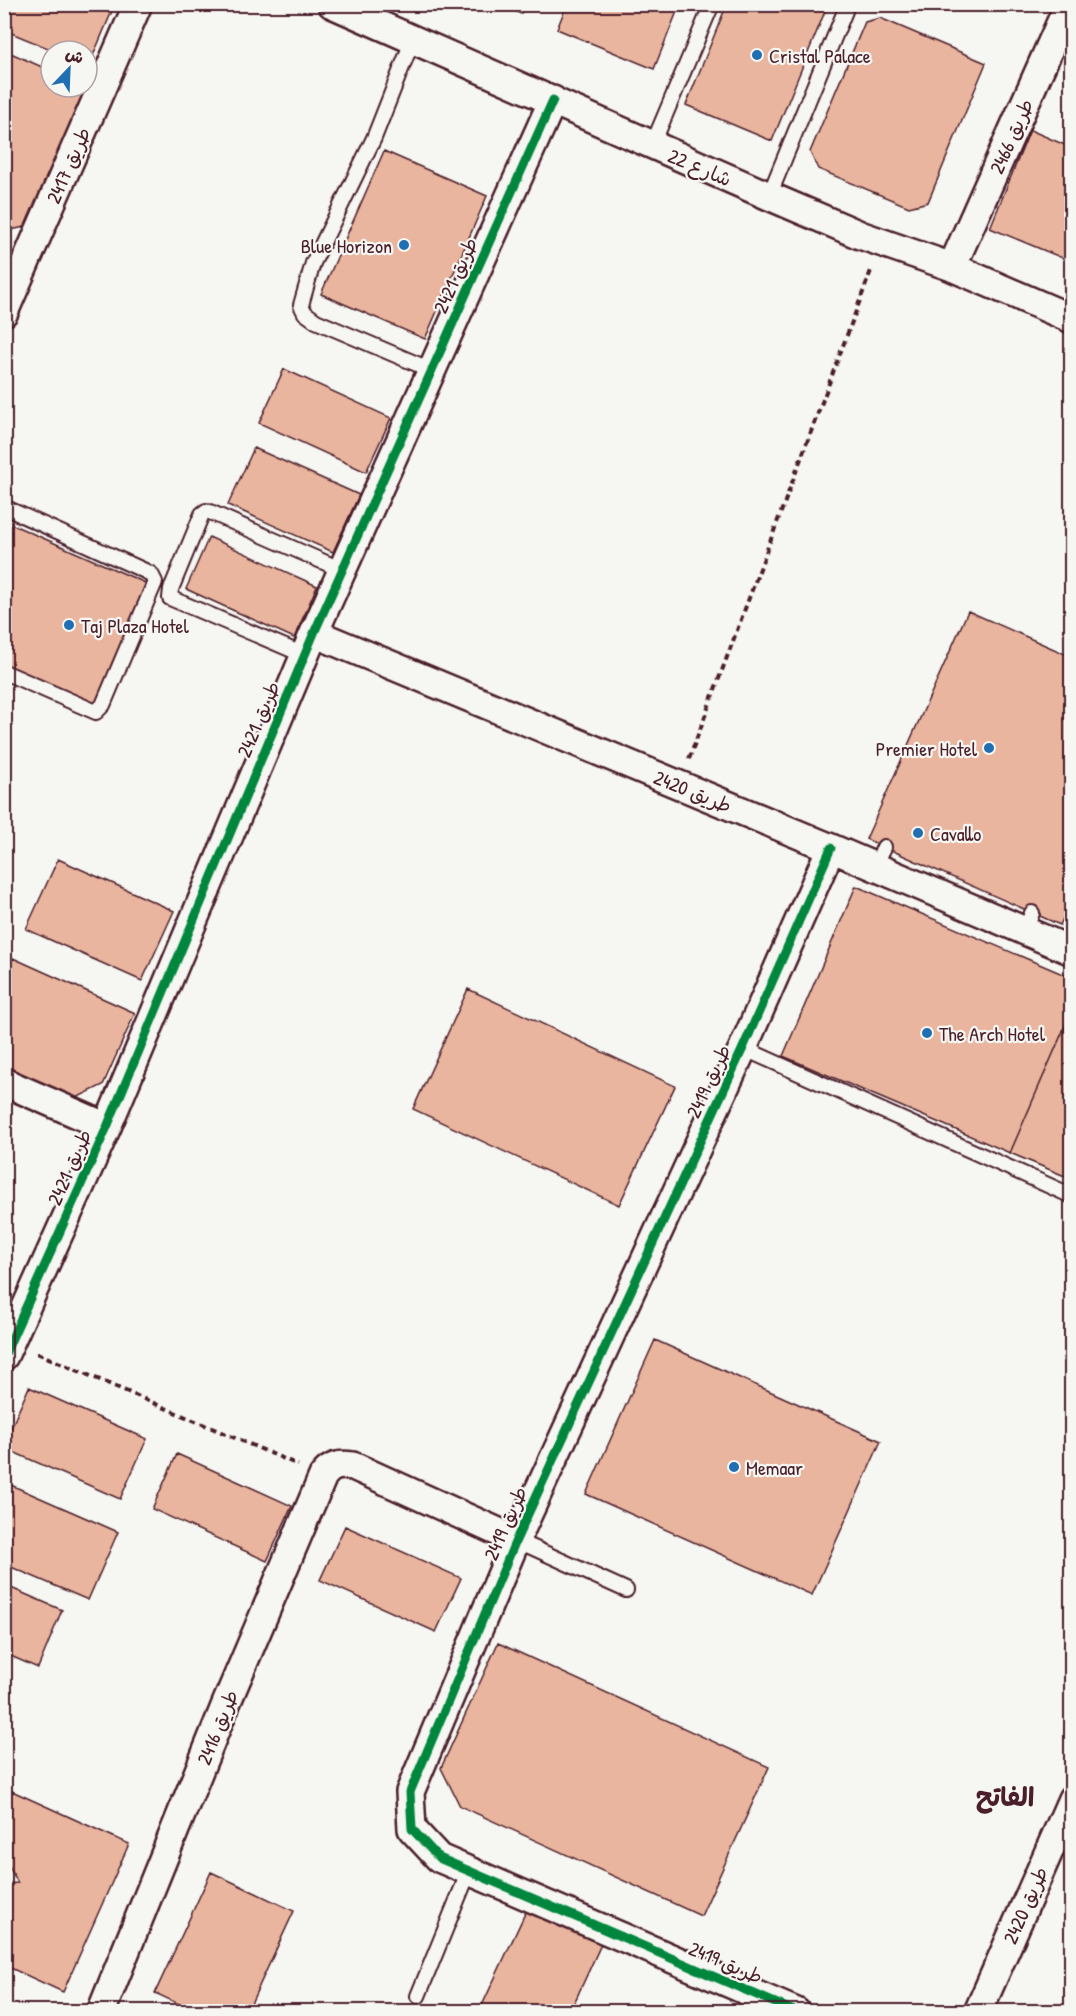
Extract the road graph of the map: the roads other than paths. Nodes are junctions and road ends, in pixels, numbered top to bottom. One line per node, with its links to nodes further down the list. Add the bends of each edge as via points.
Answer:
1 (138, 4): 10 (street, طريق 2417)
2 (332, 4): 6 (street, شارع 22)
3 (712, 4): 8 (lane)
4 (1070, 4): 11 (street, طريق 2466)
5 (845, 11): 9 (lane)
6 (413, 39): 7 (street, شارع 22); 14 (lane, via 374,138 313,263 301,305 316,321)
7 (553, 100): 8 (street, شارع 22); 14 (street, طريق 2421)
8 (652, 146): 9 (street, شارع 22)
9 (769, 196): 11 (street, شارع 22, via 860,235)
10 (16, 255): 12 (street, طريق 2417)
11 (952, 267): 13 (street, شارع 22)
12 (4, 312)
13 (1071, 319)
14 (431, 370): 16 (street, طريق 2421)
15 (4, 507): 18 (lane, via 145,571 155,582 103,705 96,712)
16 (342, 570): 17 (street, طريق 2421); 17 (lane, via 210,512 202,514 170,598)
17 (309, 644): 19 (street, طريق 2420, via 679,785); 23 (street, طريق 2421)
18 (4, 672)
19 (831, 848): 20 (street, طريق 2420, via 880,857 1029,922); 21 (street, طريق 2419)
20 (1070, 946)
21 (743, 1048): 24 (lane); 26 (street, طريق 2419)
22 (4, 1082): 23 (street)
23 (107, 1127): 25 (street, طريق 2421)
24 (1071, 1196)
25 (8, 1349)
26 (516, 1540): 27 (lane); 29 (street, طريق 2419, via 410,1792 412,1829 439,1858); 31 (street, طريق 2416, via 353,1466 336,1465 329,1469 226,1704)
27 (626, 1590)
28 (1071, 1799): 33 (street, طريق 2420)
29 (469, 1871): 30 (lane); 32 (street, طريق 2419)
30 (418, 1996)
31 (101, 2012)
32 (796, 2012)
33 (978, 2012)

